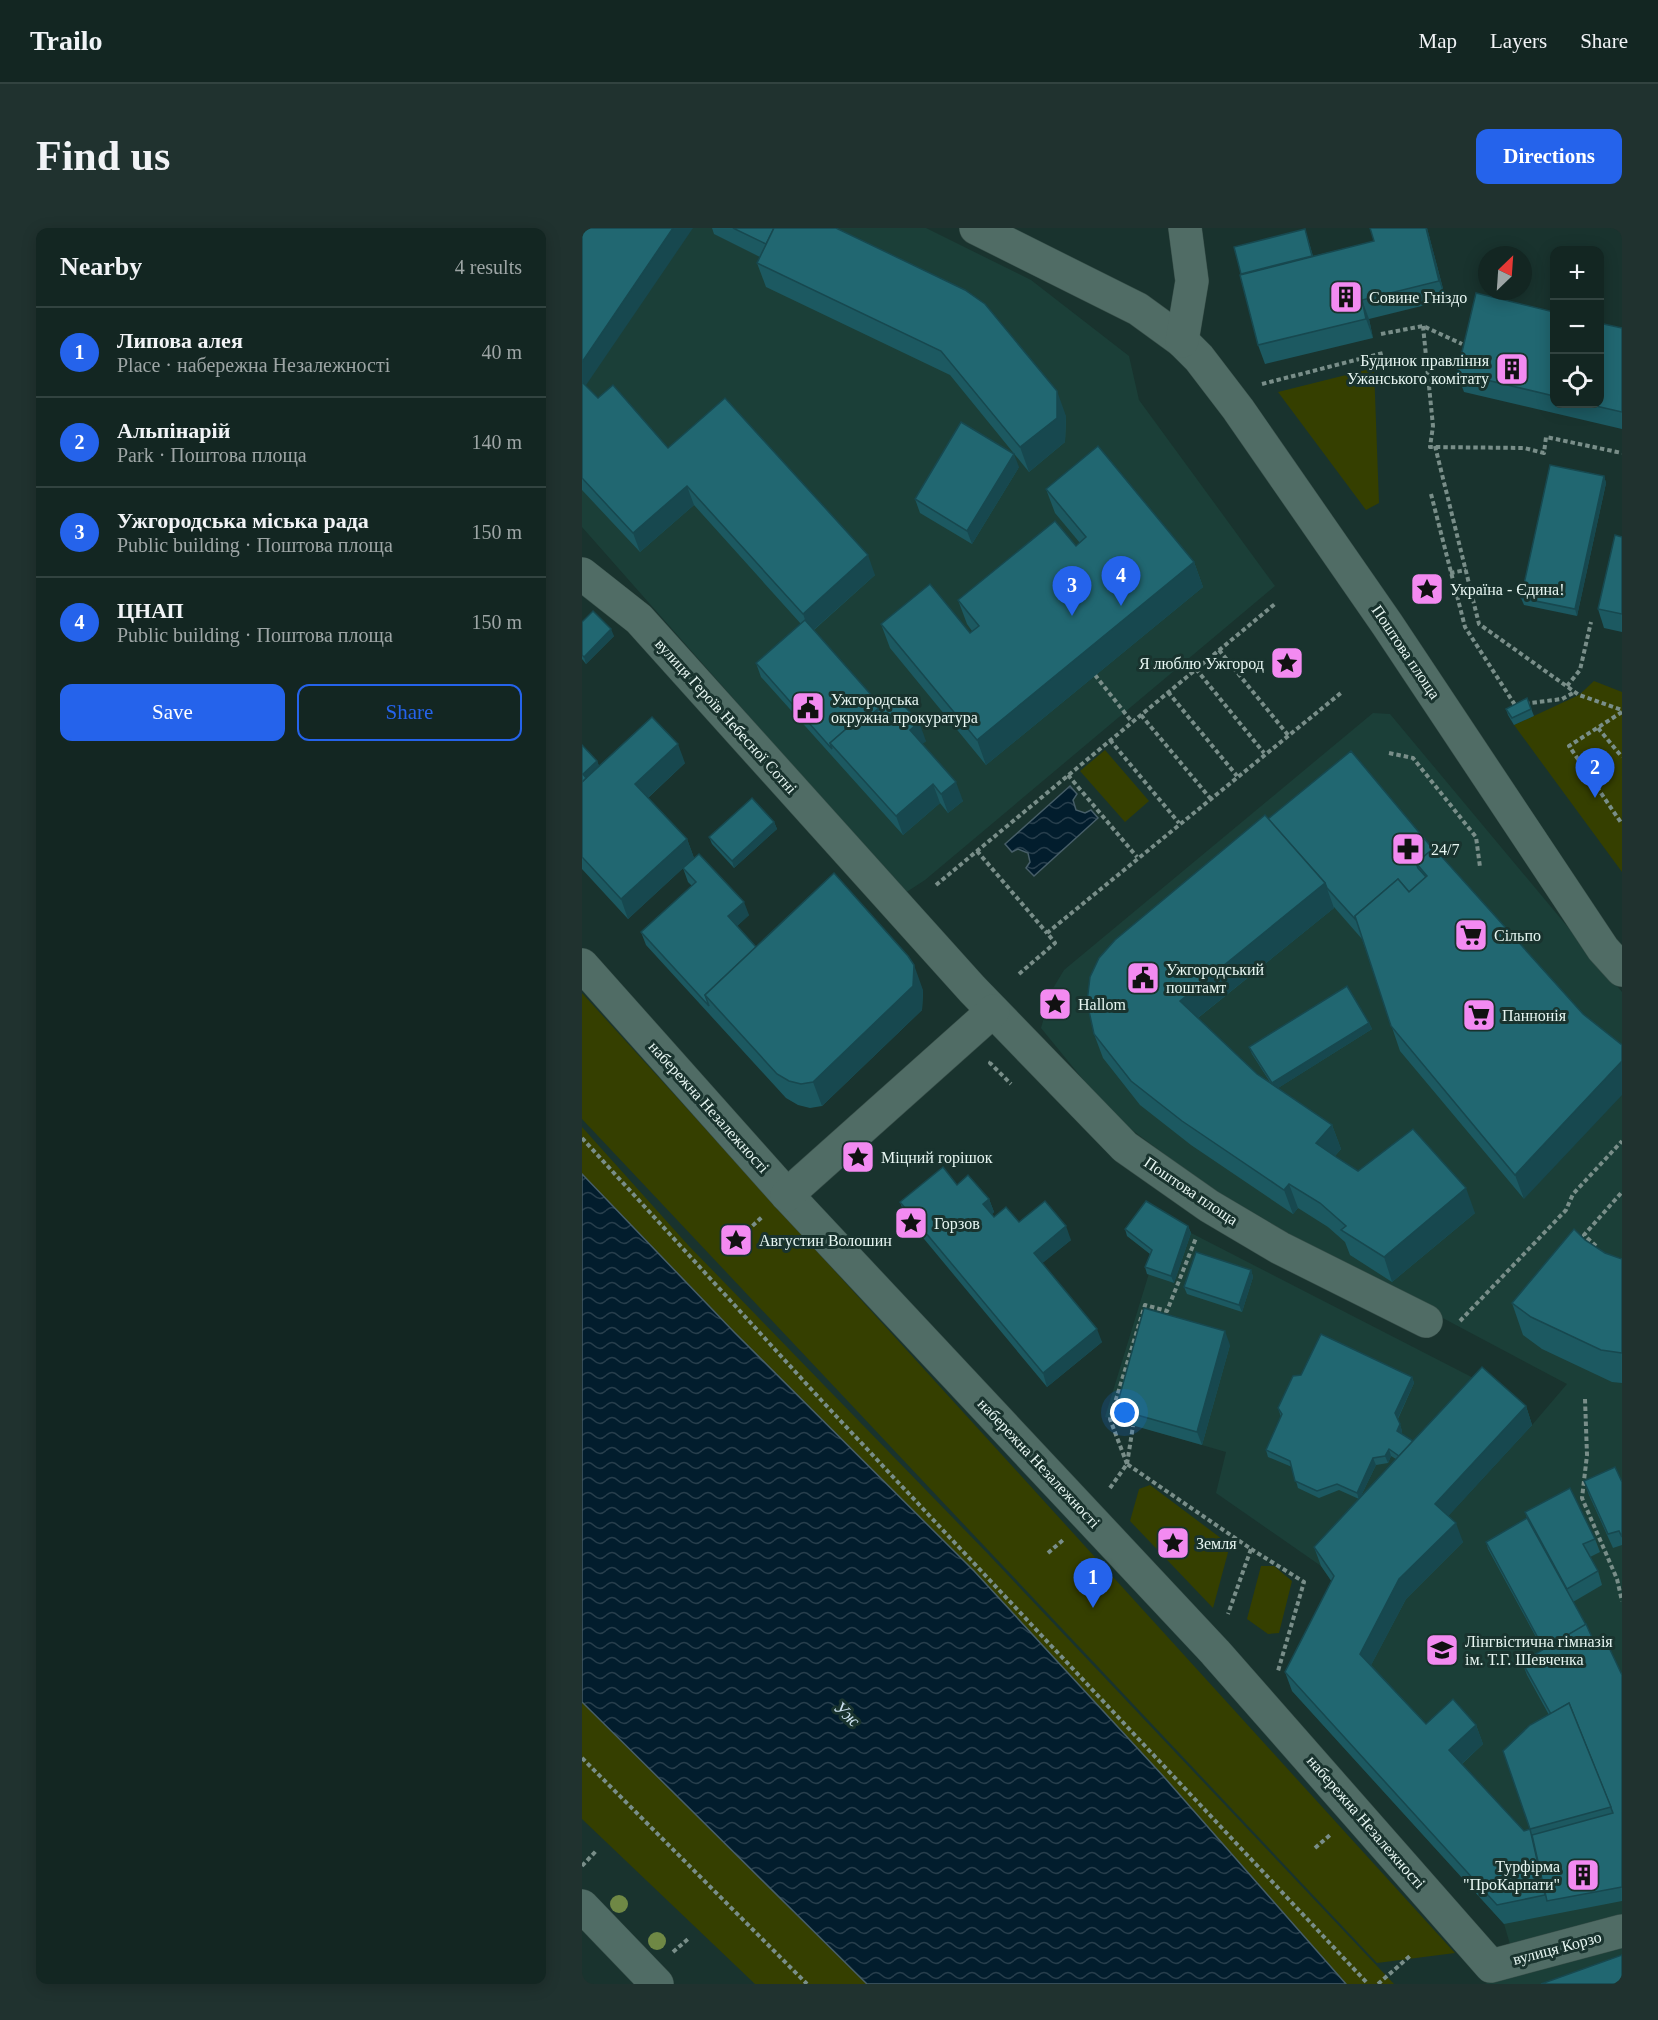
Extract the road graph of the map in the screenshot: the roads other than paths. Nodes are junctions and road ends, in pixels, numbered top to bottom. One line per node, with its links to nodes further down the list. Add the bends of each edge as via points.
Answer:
1 (976, 228): 3 (street, Поштова площа, via 1138,309)
2 (1185, 228): 3 (street, via 1192,281)
3 (1182, 340): 7 (street, Поштова площа, via 1227,396 1387,624 1603,949)
4 (582, 574): 5 (street, вулиця Героїв Небесної Сотні, via 639,619)
5 (862, 866): 8 (street, Поштова площа)
6 (582, 965): 9 (street, набережна Незалежності)
7 (1622, 970)
8 (993, 1011): 9 (street); 10 (street, Поштова площа, via 1125,1147 1209,1206 1280,1248)
9 (787, 1195): 13 (street, набережна Незалежності, via 1215,1652)
10 (1442, 1323)
11 (582, 1906): 14 (street)
12 (1622, 1930): 13 (street, вулиця Корзо)
13 (1491, 1966)
14 (657, 1984)

